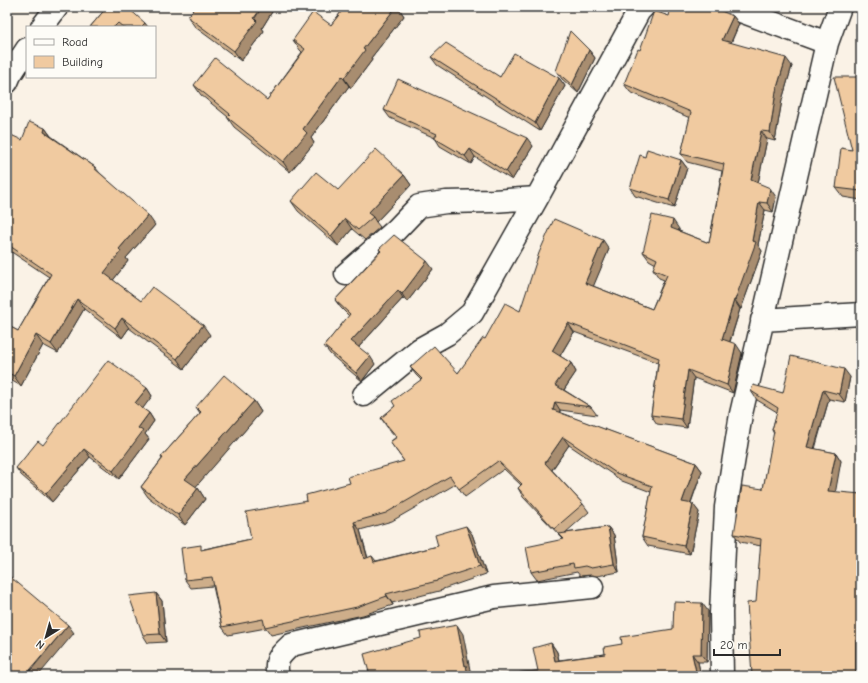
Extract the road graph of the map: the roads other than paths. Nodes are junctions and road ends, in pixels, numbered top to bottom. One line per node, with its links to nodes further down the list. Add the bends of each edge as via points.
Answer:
1 (56, 7): 5 (street)
2 (643, 7): 9 (street, via 639,10)
3 (730, 7): 6 (street)
4 (840, 7): 6 (street)
5 (43, 26)
6 (827, 42): 12 (street)
7 (26, 50): 8 (street)
8 (7, 82)
9 (537, 198): 10 (street, via 446,202 418,206 396,230); 13 (street, via 472,313 447,334 420,349)
10 (346, 274)
11 (861, 314): 12 (street)
12 (762, 320): 16 (street, via 740,414 726,507 721,613)
13 (364, 395)
14 (592, 587): 15 (street, via 494,597 291,645 280,655 275,667)
15 (278, 676)
16 (722, 676)

